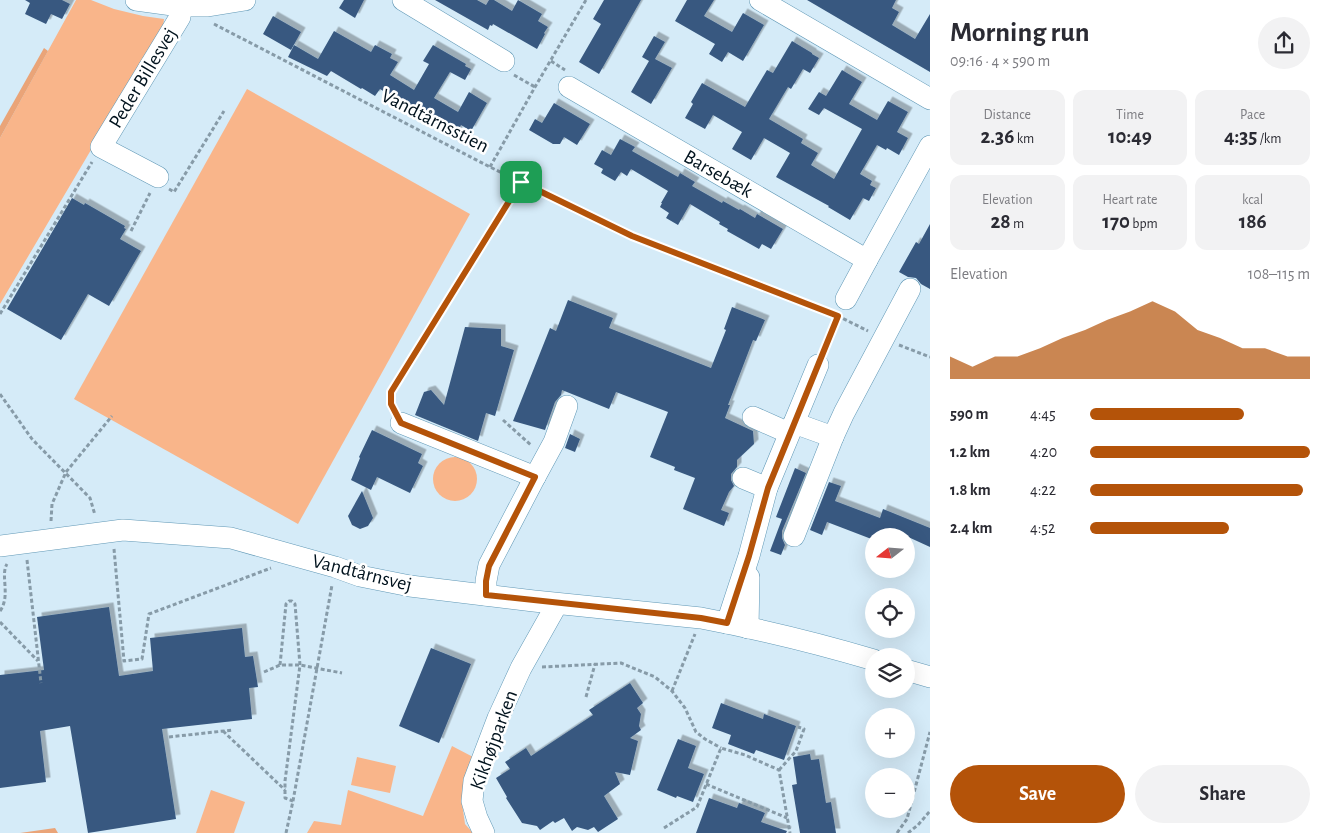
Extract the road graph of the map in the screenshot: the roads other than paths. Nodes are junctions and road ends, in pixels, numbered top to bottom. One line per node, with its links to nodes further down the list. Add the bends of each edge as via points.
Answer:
1 (136, 0): 5 (street, Peder Billesvej)
2 (245, 0): 5 (street, Peder Billesvej, via 208,6)
3 (403, 0): 6 (street)
4 (760, 0): 8 (street)
5 (180, 6): 10 (street, Peder Billesvej, via 180,17 101,147)
6 (504, 62)
7 (569, 87): 11 (street, Barsebæk)
8 (930, 99)
9 (930, 146): 11 (street)
10 (156, 180)
11 (867, 260): 13 (street)
12 (910, 289): 19 (street)
13 (842, 307)
14 (818, 364): 18 (street)
15 (568, 406): 20 (street)
16 (753, 417): 18 (street)
17 (401, 423): 20 (street)
18 (791, 428): 19 (street); 22 (street)
19 (833, 437): 23 (street)
20 (535, 477): 26 (street, via 489,566)
21 (742, 478): 22 (street)
22 (768, 488): 25 (street)
23 (794, 536)
24 (4, 554): 26 (street, Vandtårnsvej, via 50,539 122,530 231,538 360,576)
25 (749, 556): 29 (street); 30 (street)
26 (486, 595): 27 (street, Vandtårnsvej)
27 (534, 601): 28 (street, Vandtårnsvej); 31 (street, Kikhøjparken)
28 (557, 604): 29 (street, Vandtårnsvej); 31 (street, Kikhøjparken)
29 (727, 623): 30 (street, Vandtårnsvej)
30 (748, 628): 32 (street, Vandtårnsvej)
31 (532, 648): 35 (street, Kikhøjparken, via 498,718 474,781 472,801)
32 (865, 657)
33 (915, 673): 34 (street)
34 (930, 677)
35 (484, 833)

